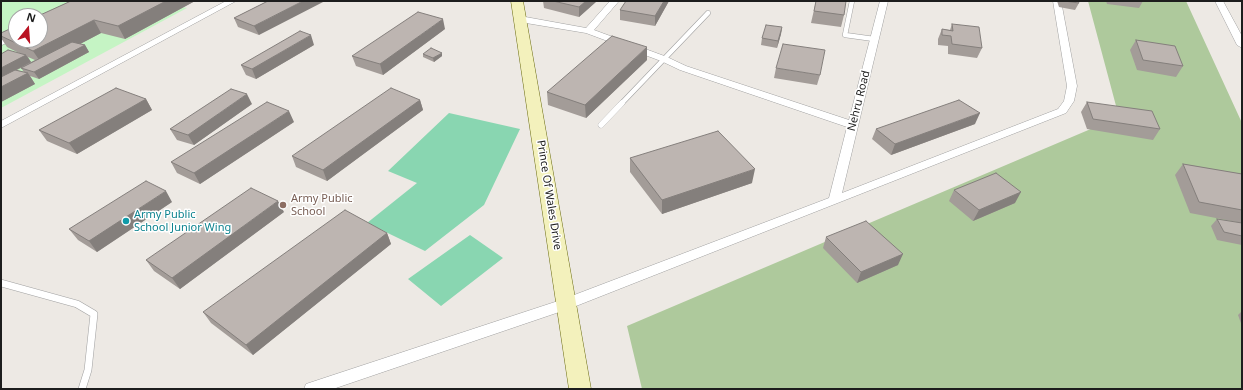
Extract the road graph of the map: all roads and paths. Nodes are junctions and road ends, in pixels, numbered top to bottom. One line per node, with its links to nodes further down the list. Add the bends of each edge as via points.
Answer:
1 (517, 1): 9 (main road, Prince Of Wales Drive)
2 (615, 1): 10 (street)
3 (852, 1): 11 (lane, via 845,35)
4 (884, 1): 11 (street, Nehru Road)
5 (1056, 1): 17 (street, via 1072,86 1069,101 1062,111)
6 (1219, 1): 12 (street)
7 (228, 2): 14 (street)
8 (708, 13): 13 (lane)
9 (520, 19): 10 (street); 19 (main road, Prince Of Wales Drive)
10 (588, 31): 13 (street)
11 (874, 39): 16 (street, Nehru Road)
12 (1242, 45)
13 (664, 59): 15 (lane); 16 (street, via 683,68)
14 (1, 125)
15 (601, 125)
16 (853, 125): 17 (street, Nehru Road)
17 (834, 201): 19 (street)
18 (1, 283): 20 (lane, via 77,304 94,314 88,370)
19 (566, 304): 21 (street); 22 (main road, Prince Of Wales Drive)
20 (82, 389)
21 (312, 389)
22 (580, 389)

